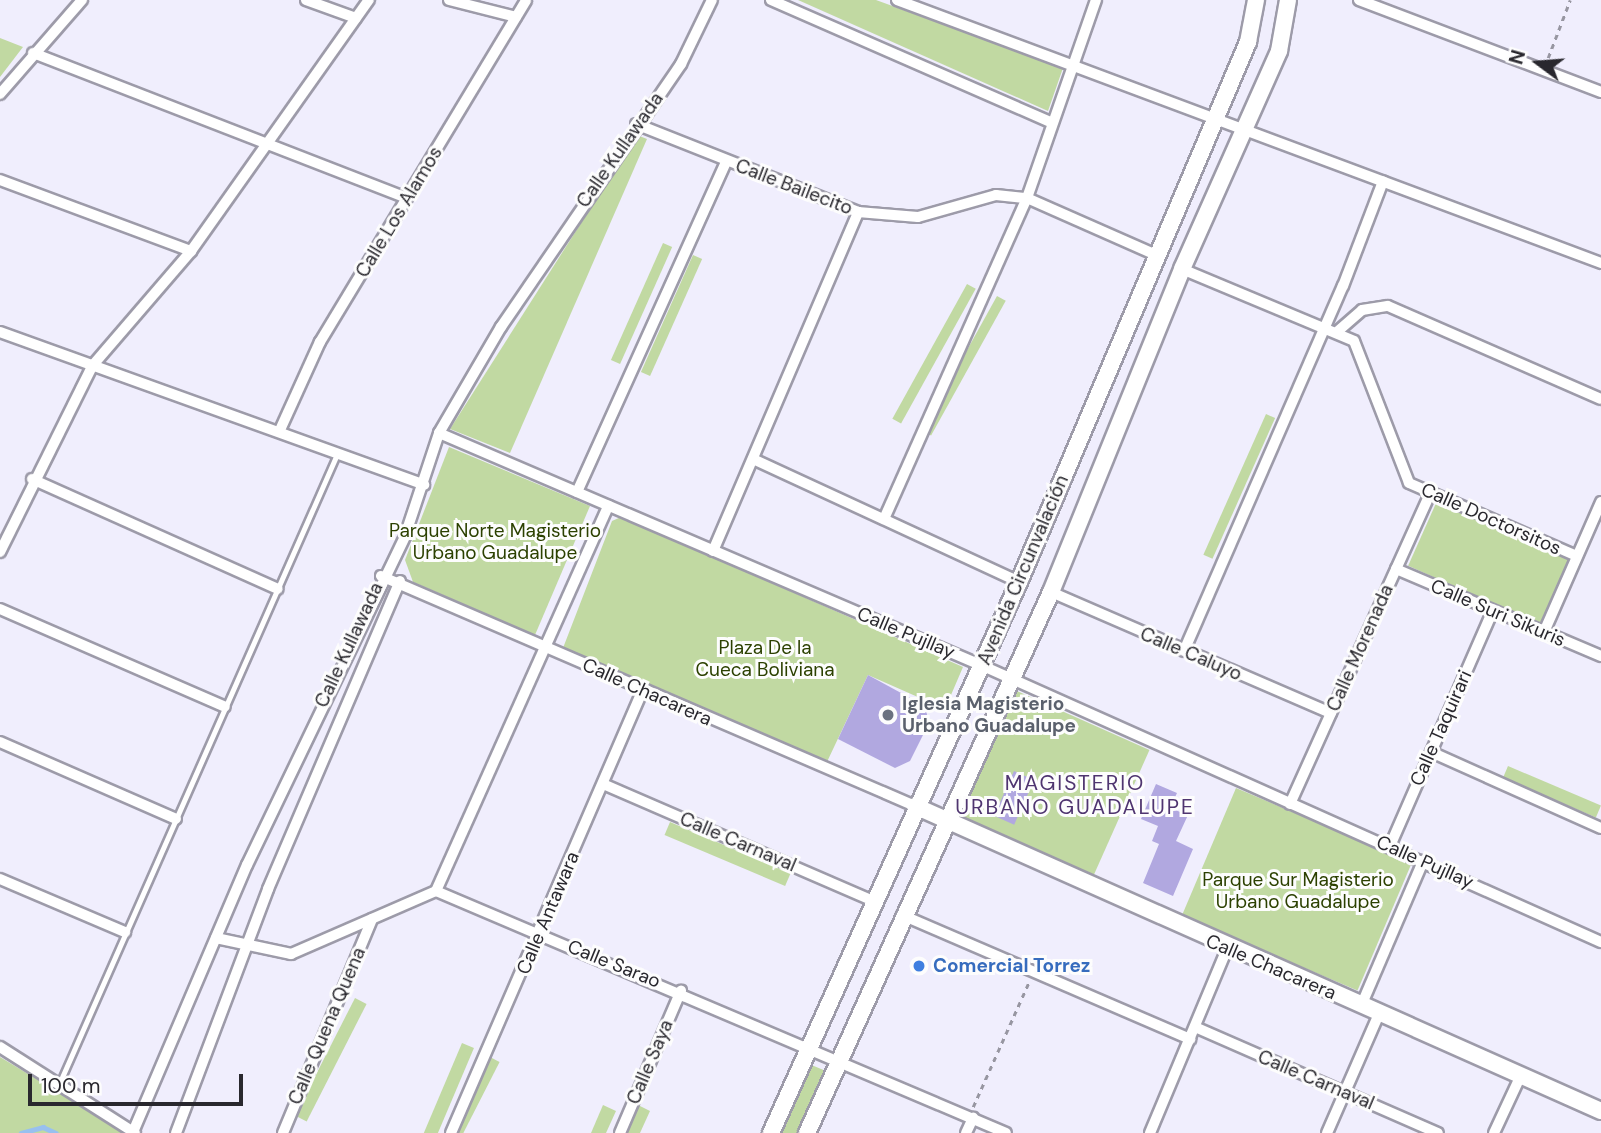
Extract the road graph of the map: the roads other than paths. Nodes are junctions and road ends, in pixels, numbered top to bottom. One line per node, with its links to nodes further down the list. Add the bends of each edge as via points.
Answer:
1 (82, 0): 16 (street)
2 (306, 0): 15 (street)
3 (369, 0): 15 (street)
4 (449, 0): 14 (street)
5 (526, 0): 14 (street, Calle Los Alamos)
6 (712, 0): 22 (street, Calle Kullawada, via 681,64)
7 (771, 0): 21 (street)
8 (897, 0): 17 (street)
9 (1096, 0): 17 (street)
10 (1256, 0): 20 (main road, Avenida Circunvalación, via 1248,42)
11 (1288, 0): 23 (main road, Avenida Circunvalación, via 1279,51)
12 (1359, 0): 13 (street)
13 (1388, 5): 18 (street)
14 (516, 17): 28 (street, Calle Los Alamos)
15 (356, 18): 24 (street)
16 (33, 53): 19 (street); 24 (street)
17 (1074, 64): 20 (street); 21 (street)
18 (1601, 92)
19 (0, 94)
20 (1214, 118): 23 (street); 32 (main road, Avenida Circunvalación)
21 (1052, 123): 29 (street)
22 (636, 124): 25 (street, Calle Bailecito); 41 (street, Calle Kullawada)
23 (1245, 127): 27 (street); 34 (main road, Avenida Circunvalación)
24 (268, 146): 28 (street); 31 (street)
25 (726, 162): 30 (street, Calle Bailecito); 46 (street)
26 (0, 180): 31 (street)
27 (1383, 181): 33 (street); 35 (street)
28 (407, 198): 40 (street, Calle Los Alamos, via 320,342)
29 (1027, 198): 30 (street, Calle Bailecito, via 996,195 918,217); 32 (street, Calle Bailecito); 50 (street)
30 (858, 212): 43 (street)
31 (191, 251): 38 (street)
32 (1154, 254): 57 (main road, Avenida Circunvalación)
33 (1601, 263)
34 (1182, 268): 35 (street); 59 (main road, Avenida Circunvalación)
35 (1325, 327): 36 (street); 64 (street)
36 (1338, 331): 39 (street, via 1362,310 1388,306); 47 (street, Calle Doctorsitos, via 1354,341 1409,483)
37 (0, 332): 38 (street)
38 (93, 365): 40 (street); 44 (street)
39 (1601, 398)
40 (280, 430): 42 (street)
41 (439, 433): 45 (street, Calle Kullawada); 46 (street, Calle Pujllay)
42 (339, 449): 45 (street); 58 (lane)
43 (753, 459): 50 (street); 51 (street)
44 (32, 479): 52 (street); 58 (street)
45 (424, 485): 55 (street, Calle Kullawada)
46 (578, 492): 49 (street, Calle Pujllay)
47 (1431, 492): 53 (street, Calle Doctorsitos); 54 (street, Calle Morenada)
48 (1601, 502): 53 (street)
49 (608, 506): 51 (street, Calle Pujllay); 63 (street)
50 (884, 519): 57 (street)
51 (713, 551): 66 (street, Calle Pujllay)
52 (0, 552)
53 (1577, 556): 62 (street)
54 (1396, 569): 61 (street, Calle Suri Sikuris); 70 (street, Calle Morenada)
55 (381, 576): 56 (street, Calle Chacarera); 88 (street, Calle Kullawada)
56 (400, 581): 63 (street, Calle Chacarera); 90 (street)
57 (1020, 582): 66 (main road, Avenida Circunvalación)
58 (278, 589): 69 (lane)
59 (1052, 592): 64 (street, Calle Caluyo); 67 (main road, Avenida Circunvalación)
60 (0, 608): 69 (street)
61 (1493, 610): 62 (street, Calle Suri Sikuris); 72 (street, Calle Taquirari)
62 (1544, 632): 65 (street, Calle Suri Sikuris)
63 (546, 646): 68 (street, Calle Chacarera); 82 (street)
64 (1184, 651): 70 (street, Calle Caluyo)
65 (1601, 656)
66 (983, 666): 67 (street, Calle Pujllay); 75 (main road, Avenida Circunvalación)
67 (1013, 680): 74 (street, Calle Pujllay); 77 (main road, Avenida Circunvalación)
68 (642, 691): 73 (street, Calle Antawara); 75 (street, Calle Chacarera)
69 (225, 707): 76 (lane)
70 (1331, 713): 74 (street, Calle Morenada)
71 (0, 742): 76 (street)
72 (1431, 752): 78 (street); 79 (street, Calle Taquirari)
73 (603, 784): 83 (street, Calle Carnaval); 87 (street, Calle Antawara)
74 (1290, 804): 79 (street, Calle Pujllay)
75 (915, 806): 77 (main road, Calle Chacarera); 83 (main road, Avenida Circunvalación)
76 (176, 819): 86 (lane)
77 (944, 819): 84 (main road, Avenida Circunvalación); 91 (main road, Calle Chacarera)
78 (1601, 828)
79 (1390, 846): 80 (street, Calle Pujllay)
80 (1423, 861): 89 (street, Calle Pujllay); 93 (street)
81 (0, 878): 86 (street)
82 (436, 891): 85 (street); 87 (street, Calle Sarao)
83 (873, 901): 98 (main road, Avenida Circunvalación)
84 (902, 915): 96 (street); 99 (main road, Avenida Circunvalación)
85 (372, 919): 90 (street, via 291,954); 107 (street, Calle Quena Quena)
86 (125, 932): 101 (lane)
87 (539, 934): 92 (street, Calle Sarao); 108 (street, Calle Antawara)
88 (216, 938): 90 (street); 105 (street, Calle Kullawada)
89 (1601, 942)
90 (250, 946): 106 (street)
91 (1227, 949): 93 (main road, Calle Chacarera); 95 (street)
92 (681, 991): 98 (street, Calle Sarao); 109 (street, Calle Saya)
93 (1361, 1006): 94 (main road, Calle Chacarera)
94 (1379, 1014): 100 (main road, Calle Chacarera); 102 (street)
95 (1195, 1027): 96 (street); 102 (street, Calle Carnaval)
96 (1190, 1040): 114 (street)
97 (0, 1047): 101 (street)
98 (808, 1048): 99 (street, Calle Sarao); 110 (main road, Avenida Circunvalación)
99 (839, 1060): 104 (street, Calle Sarao); 111 (main road, Avenida Circunvalación)
100 (1521, 1075): 103 (main road, Calle Chacarera); 117 (street)
101 (58, 1085): 105 (street)
102 (1345, 1093): 115 (street); 116 (street, Calle Carnaval)
103 (1601, 1111)
104 (971, 1117): 112 (street); 113 (street, Calle Sarao)
105 (134, 1133)
106 (176, 1133)
107 (282, 1133)
108 (451, 1133)
109 (620, 1133)
110 (771, 1133)
111 (807, 1133)
112 (966, 1133)
113 (1006, 1133)
114 (1150, 1133)
115 (1327, 1133)
116 (1438, 1133)
117 (1494, 1133)

